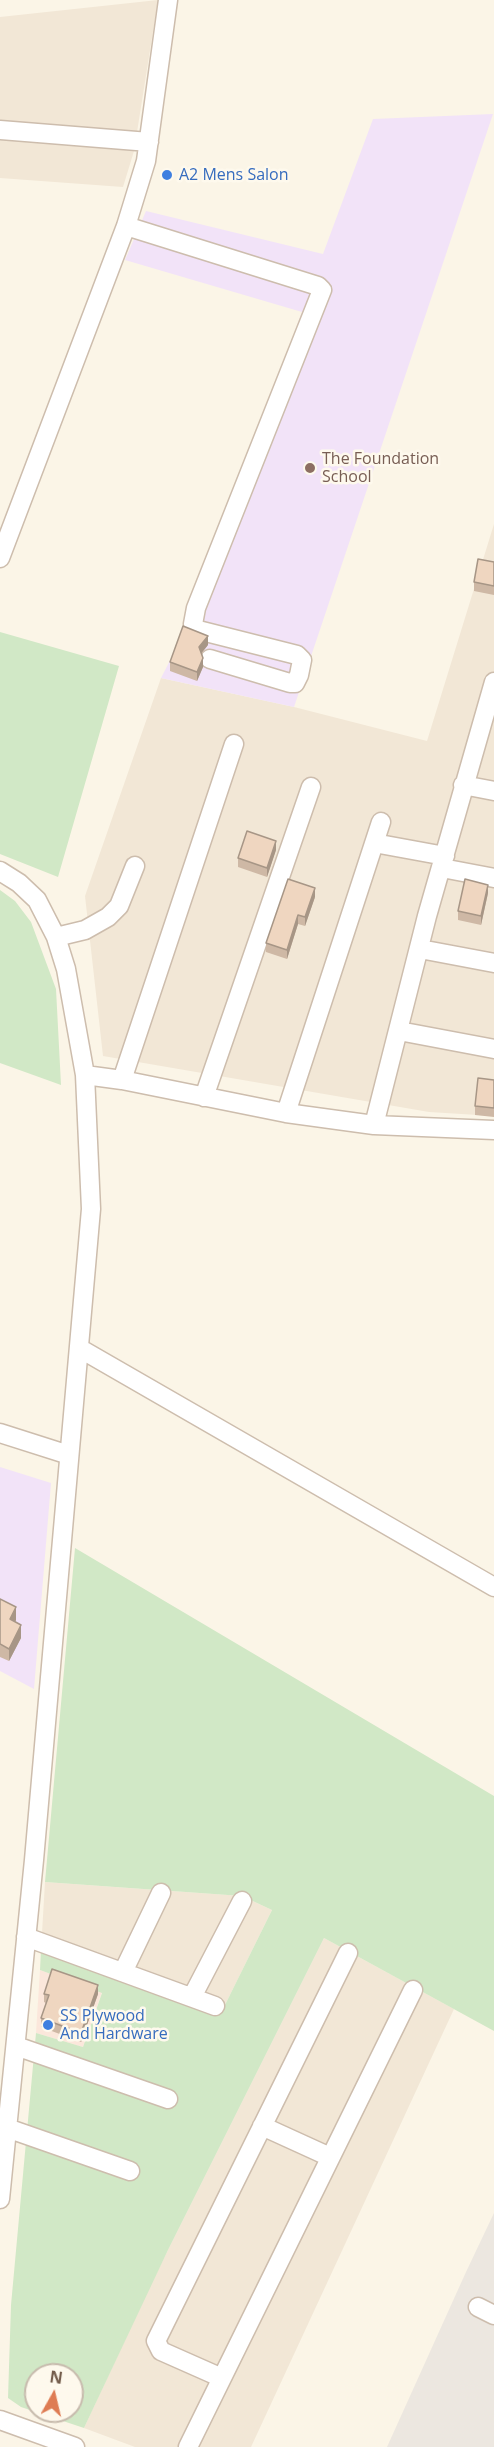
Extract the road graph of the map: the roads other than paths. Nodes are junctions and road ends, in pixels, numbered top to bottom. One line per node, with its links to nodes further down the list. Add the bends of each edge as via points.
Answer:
1 (168, 0): 3 (street)
2 (0, 129): 3 (street)
3 (148, 142): 4 (street)
4 (126, 226): 5 (street); 6 (street, via 322,290 193,624 198,630 297,655 302,660 298,675 295,683 290,683)
5 (0, 558)
6 (210, 659)
7 (494, 682): 8 (street)
8 (489, 709): 10 (street)
9 (234, 744): 25 (street)
10 (463, 785): 12 (street); 15 (street)
11 (311, 787): 26 (street)
12 (494, 791)
13 (381, 822): 14 (street)
14 (375, 843): 15 (street); 27 (street)
15 (443, 862): 18 (street); 20 (street)
16 (135, 866): 19 (street, via 119,906 108,917 85,930)
17 (0, 871): 19 (street, via 37,900)
18 (494, 878)
19 (56, 937): 24 (street, via 66,969)
20 (420, 949): 21 (street); 22 (street)
21 (494, 963)
22 (399, 1031): 23 (street); 28 (street)
23 (494, 1049)
24 (85, 1075): 25 (street); 30 (street, via 91,1209)
25 (122, 1080): 26 (street)
26 (204, 1097): 27 (street)
27 (286, 1113): 28 (street)
28 (374, 1125): 29 (street)
29 (494, 1130)
30 (79, 1348): 32 (street); 33 (street)
31 (0, 1433): 32 (street)
32 (69, 1455): 36 (street)
33 (494, 1587)
34 (161, 1893): 38 (street)
35 (242, 1901): 40 (street)
36 (26, 1937): 38 (street); 42 (street)
37 (348, 1953): 44 (street)
38 (123, 1972): 40 (street)
39 (413, 1990): 46 (street)
40 (192, 1997): 41 (street)
41 (215, 2006)
42 (16, 2046): 43 (street); 45 (street)
43 (168, 2099)
44 (262, 2126): 46 (street); 49 (street, via 156,2341 161,2351)
45 (7, 2128): 47 (street); 48 (street)
46 (330, 2157): 49 (street)
47 (130, 2171)
48 (0, 2199)
49 (222, 2378): 52 (street)
50 (0, 2420): 51 (street)
51 (75, 2447)
52 (188, 2447)

